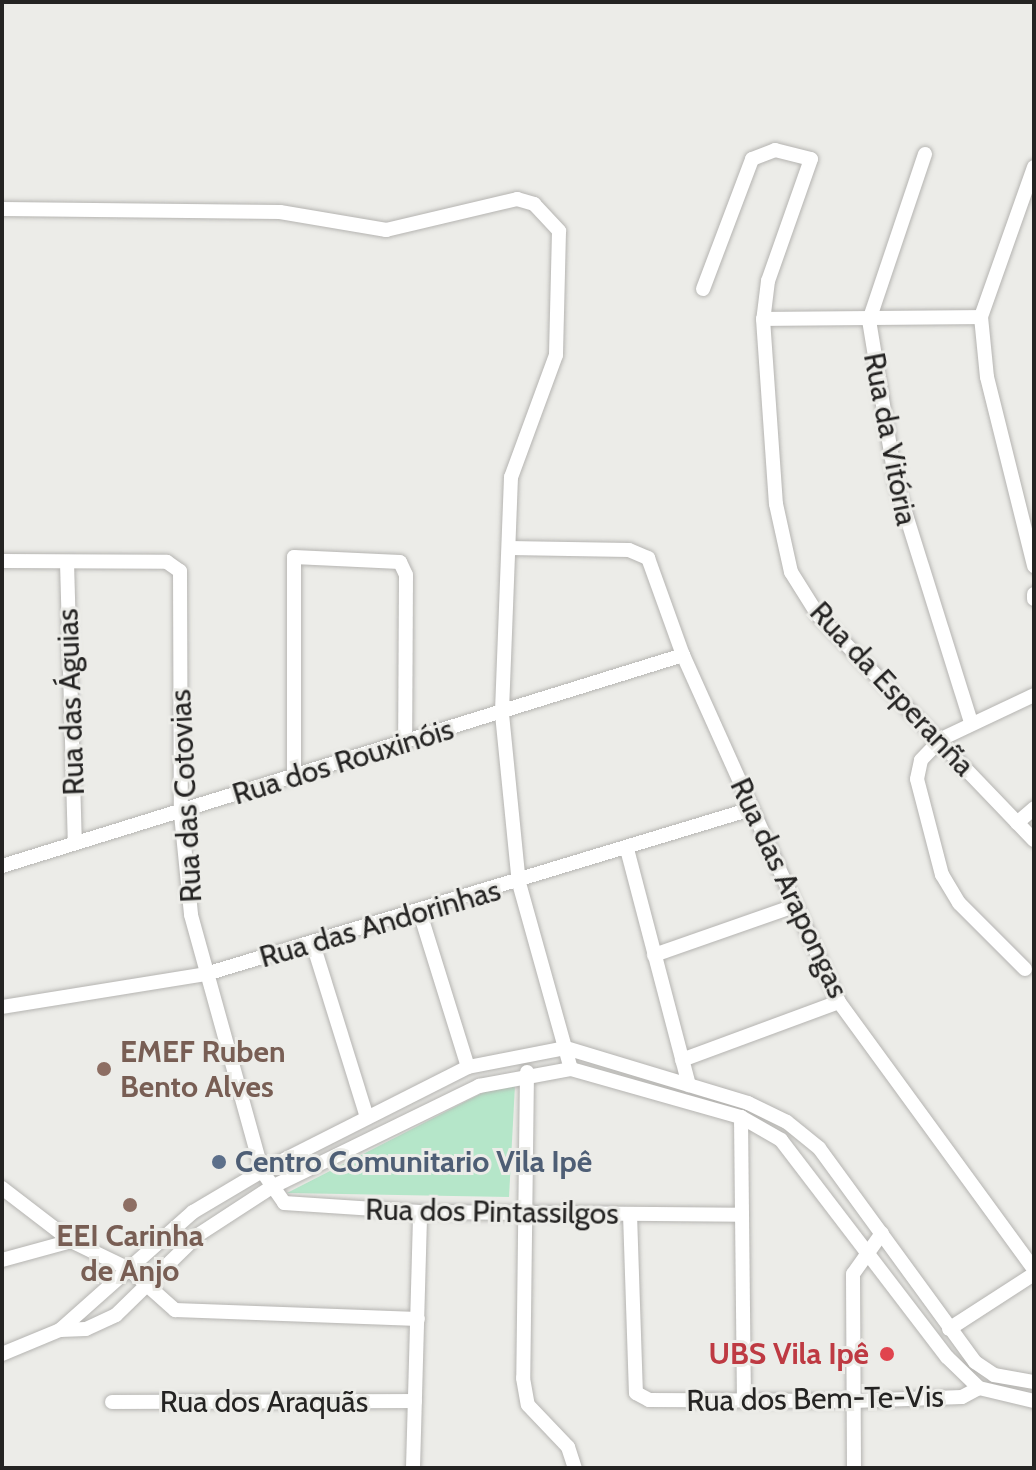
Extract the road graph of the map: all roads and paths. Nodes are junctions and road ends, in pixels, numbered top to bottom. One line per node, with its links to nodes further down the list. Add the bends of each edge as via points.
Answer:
1 (925, 154): 7 (street, Rua da Vitória)
2 (1034, 167): 5 (street)
3 (2, 209): 8 (street, via 280,212 386,230 517,199 550,220 563,253 556,355 511,477)
4 (703, 289): 6 (street, Rua da Esperanña, via 752,159 775,150 805,155 813,165 768,281)
5 (981, 317): 7 (street); 11 (street, via 987,377)
6 (763, 319): 7 (street); 16 (street, Rua da Esperanña, via 776,504 791,572 818,615)
7 (869, 320): 15 (street, Rua da Vitória, via 896,483)
8 (509, 548): 12 (street, Rua das Arapongas, via 629,550 648,558); 14 (street)
9 (2, 561): 10 (street)
10 (67, 562): 21 (street, Rua das Cotovias, via 167,562 180,571); 24 (street, Rua das Águias)
11 (1034, 566)
12 (683, 655): 14 (street, Rua dos Rouxinóis); 20 (street, Rua das Arapongas)
13 (1034, 695): 15 (street)
14 (502, 714): 17 (street, Rua dos Rouxinóis); 27 (street)
15 (971, 723): 16 (street)
16 (941, 739): 22 (street, Rua da Esperanña); 32 (street, via 921,760 917,779 942,875 959,903)
17 (405, 740): 18 (street, Rua dos Rouxinóis); 18 (street, via 406,575 386,557 294,557)
18 (294, 775): 21 (street, Rua dos Rouxinóis)
19 (1034, 808): 22 (street)
20 (751, 809): 25 (street, Rua das Andorinhas); 28 (street, Rua das Arapongas)
21 (181, 814): 24 (street, Rua dos Rouxinóis); 33 (street, Rua das Cotovias)
22 (1017, 823): 23 (street, Rua da Esperanña)
23 (1034, 840)
24 (75, 843): 26 (street, Rua dos Rouxinóis)
25 (627, 849): 27 (street, Rua das Andorinhas); 31 (street)
26 (2, 866)
27 (519, 883): 29 (street, Rua das Andorinhas); 36 (street)
28 (794, 906): 31 (street); 34 (street, Rua das Arapongas)
29 (420, 913): 30 (street, Rua das Andorinhas); 38 (street)
30 (313, 944): 33 (street, Rua das Andorinhas); 42 (street)
31 (654, 955): 37 (street)
32 (1025, 969)
33 (206, 974): 35 (street, Rua das Andorinhas); 44 (street, Rua das Cotovias)
34 (839, 1002): 37 (street); 56 (street, Rua das Arapongas)
35 (2, 1007)
36 (566, 1048): 38 (street); 39 (street); 41 (street)
37 (682, 1060): 41 (street)
38 (468, 1067): 42 (street)
39 (571, 1069): 40 (street); 43 (street)
40 (527, 1072): 46 (street, via 479,1086); 47 (street)
41 (689, 1085): 51 (street, via 787,1122 819,1148)
42 (367, 1117): 44 (street)
43 (741, 1117): 50 (street); 53 (street, via 781,1140)
44 (262, 1171): 46 (street); 55 (street, via 193,1212)
45 (2, 1188): 52 (street)
46 (270, 1188): 48 (street, Rua dos Pintassilgos, via 299,1209); 57 (street, via 198,1235)
47 (527, 1211): 48 (street, Rua dos Pintassilgos); 49 (street, Rua dos Pintassilgos); 70 (street, via 528,1405 568,1447)
48 (420, 1212): 58 (street)
49 (630, 1214): 50 (street, Rua dos Pintassilgos); 65 (street, Rua dos Bem-Te-Vis, via 632,1384 649,1400)
50 (741, 1215): 65 (street)
51 (882, 1233): 53 (street); 59 (street)
52 (71, 1241): 54 (street); 55 (street)
53 (866, 1246): 63 (street); 66 (street, via 850,1298)
54 (2, 1260)
55 (129, 1269): 57 (street); 60 (street)
56 (1034, 1272): 59 (street)
57 (148, 1287): 58 (street, via 175,1310 199,1315); 60 (street, via 116,1315 86,1329)
58 (418, 1319): 64 (street)
59 (949, 1329): 62 (street, via 994,1375)
60 (60, 1330): 61 (street)
61 (2, 1354)
62 (1034, 1382)
63 (979, 1388): 66 (street, Rua dos Bem-Te-Vis, via 962,1397); 67 (street)
64 (415, 1401): 68 (street, Rua dos Araquãs); 69 (street)
65 (744, 1401): 66 (street, Rua dos Bem-Te-Vis)
66 (853, 1401): 71 (street)
67 (1034, 1401)
68 (112, 1402)
69 (413, 1468)
70 (575, 1468)
71 (854, 1468)

